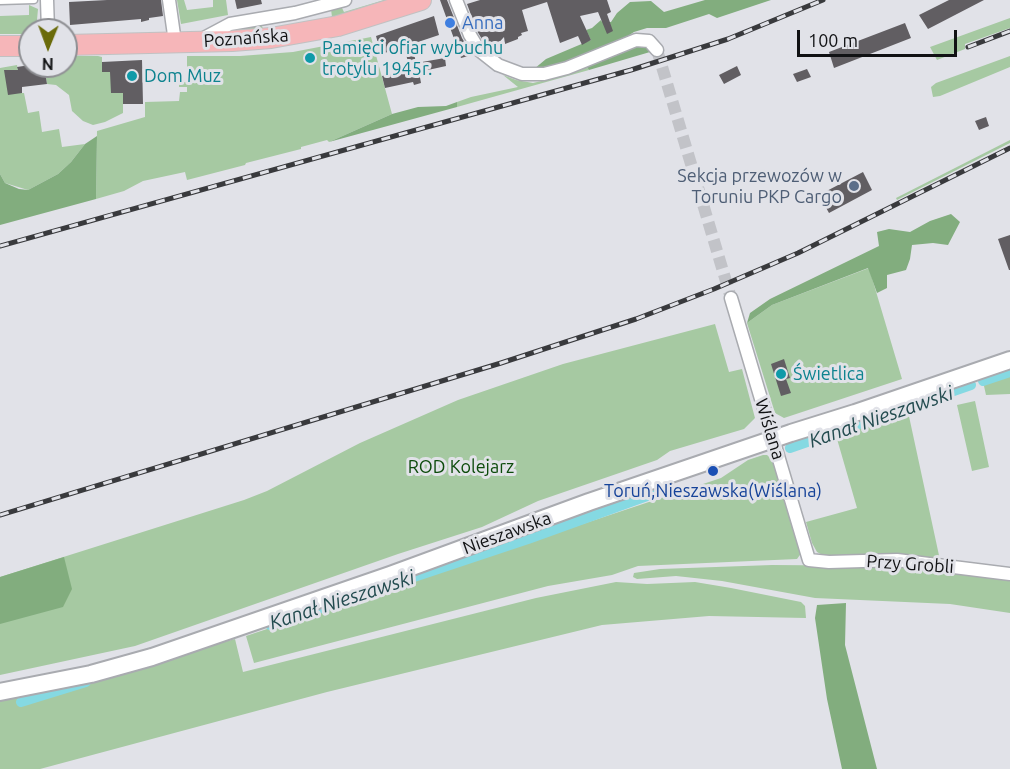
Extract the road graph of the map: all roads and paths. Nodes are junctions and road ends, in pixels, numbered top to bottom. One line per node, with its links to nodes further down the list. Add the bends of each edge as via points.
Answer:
1 (34, 0): 7 (lane)
2 (47, 0): 8 (street)
3 (169, 0): 9 (street)
4 (345, 0): 10 (street, via 230,24)
5 (421, 0): 10 (main road, Poznańska, via 302,34)
6 (456, 0): 14 (street, via 478,50 498,65 522,74 538,75 561,69 636,40 649,41)
7 (0, 1)
8 (48, 18)
9 (175, 42): 10 (main road, Poznańska); 11 (main road, Poznańska)
10 (197, 42)
11 (78, 45)
12 (0, 46): 13 (main road)
13 (18, 46)
14 (657, 50)
15 (731, 298): 17 (street, Wiślana)
16 (1010, 360): 17 (main road, Nieszawska)
17 (773, 439): 18 (street, Wiślana); 20 (main road, Nieszawska, via 174,649 91,674)
18 (809, 560): 19 (street, Przy Grobli, via 897,560)
19 (1010, 574)
20 (0, 692)

